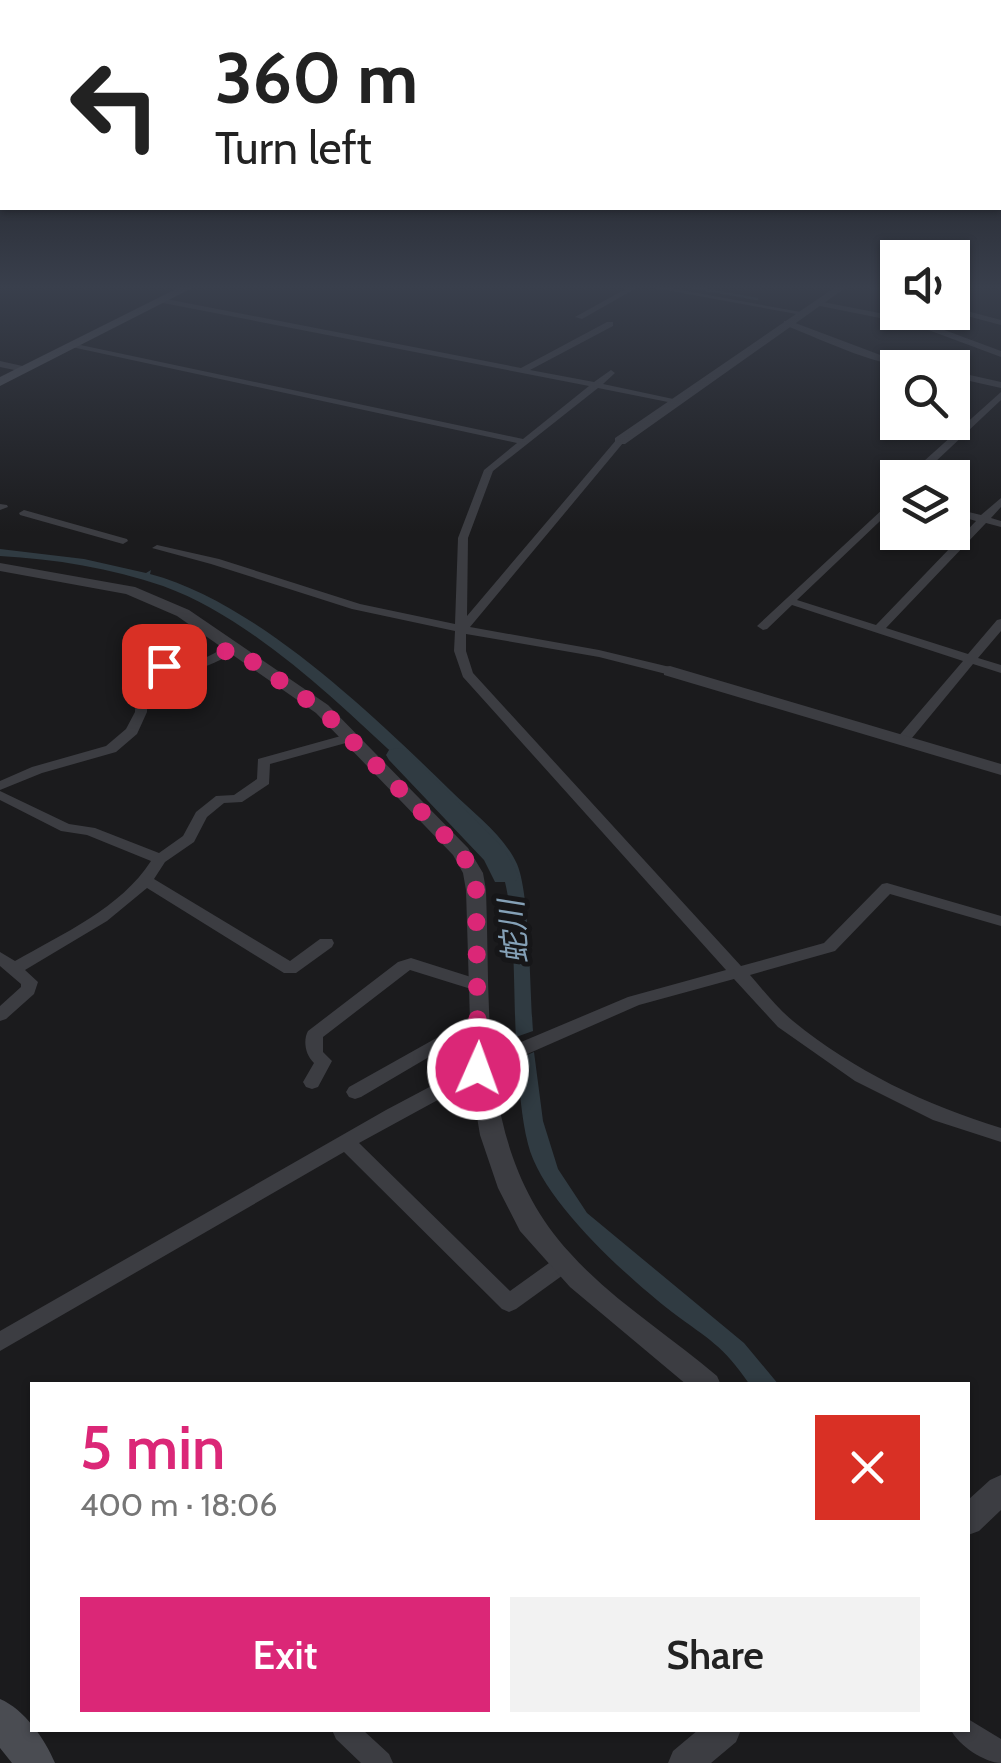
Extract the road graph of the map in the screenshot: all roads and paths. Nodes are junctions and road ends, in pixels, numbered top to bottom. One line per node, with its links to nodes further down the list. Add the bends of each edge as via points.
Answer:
1 (17, 368): 7 (street)
2 (27, 368): 7 (main road)
3 (177, 368): 16 (street)
4 (508, 368): 8 (street)
5 (527, 368): 8 (street)
6 (720, 368): 15 (street)
7 (24, 370): 11 (main road)
8 (522, 371): 12 (street)
9 (611, 373): 12 (street)
10 (970, 378): 13 (street)
11 (0, 382)
12 (595, 385): 15 (street); 16 (street)
13 (1001, 385)
14 (1001, 395): 18 (street)
15 (673, 400): 17 (street)
16 (521, 441): 31 (street, via 489,470 463,538)
17 (620, 441): 31 (street)
18 (930, 460)
19 (1001, 500): 23 (street)
20 (24, 513): 25 (street)
21 (880, 515): 28 (street)
22 (970, 515): 23 (street)
23 (984, 519): 24 (street); 32 (street)
24 (1001, 524)
25 (123, 541)
26 (157, 548): 31 (street, via 229,563 380,613)
27 (0, 566): 33 (street, via 145,594)
28 (790, 601): 30 (street); 32 (street)
29 (1001, 623): 34 (street)
30 (763, 626)
31 (463, 628): 36 (street, via 586,648); 48 (street, via 461,658 487,701)
32 (878, 629): 34 (street)
33 (233, 648): 37 (street, via 322,710); 40 (street, via 142,678 137,721 111,749)
34 (969, 659): 35 (street); 38 (street)
35 (1001, 669)
36 (670, 671): 38 (street)
37 (348, 738): 42 (street, via 263,762 264,781 238,799 221,800 201,815 189,839); 49 (street, via 469,864)
38 (902, 741): 39 (street)
39 (1001, 770)
40 (0, 786)
41 (0, 795): 42 (street, via 66,828)
42 (160, 858): 43 (street)
43 (146, 881): 45 (street, via 290,969); 47 (street, via 102,918)
44 (1001, 921): 48 (street, via 887,888 829,947)
45 (326, 943)
46 (0, 958): 47 (street)
47 (16, 968): 50 (street, via 30,982 28,990)
48 (740, 974): 52 (street, via 634,1000); 55 (street, via 784,1023 835,1061 914,1107)
49 (479, 981): 51 (street); 53 (street, via 404,966 314,1035 315,1054 323,1061)
50 (0, 1015)
51 (481, 1028): 52 (street); 54 (street, via 465,1028)
52 (486, 1065): 56 (street); 57 (street, via 503,1179 522,1215)
53 (312, 1082)
54 (355, 1092)
55 (1001, 1135)
56 (346, 1142): 57 (street, via 509,1303); 58 (street)
57 (563, 1264): 59 (street)
58 (0, 1342)
59 (703, 1382)
60 (1001, 1490): 61 (street)
61 (970, 1518)
62 (0, 1718): 66 (main road)
63 (347, 1732): 67 (street)
64 (967, 1732): 65 (street)
65 (1001, 1754)
66 (36, 1763)
67 (380, 1763)

